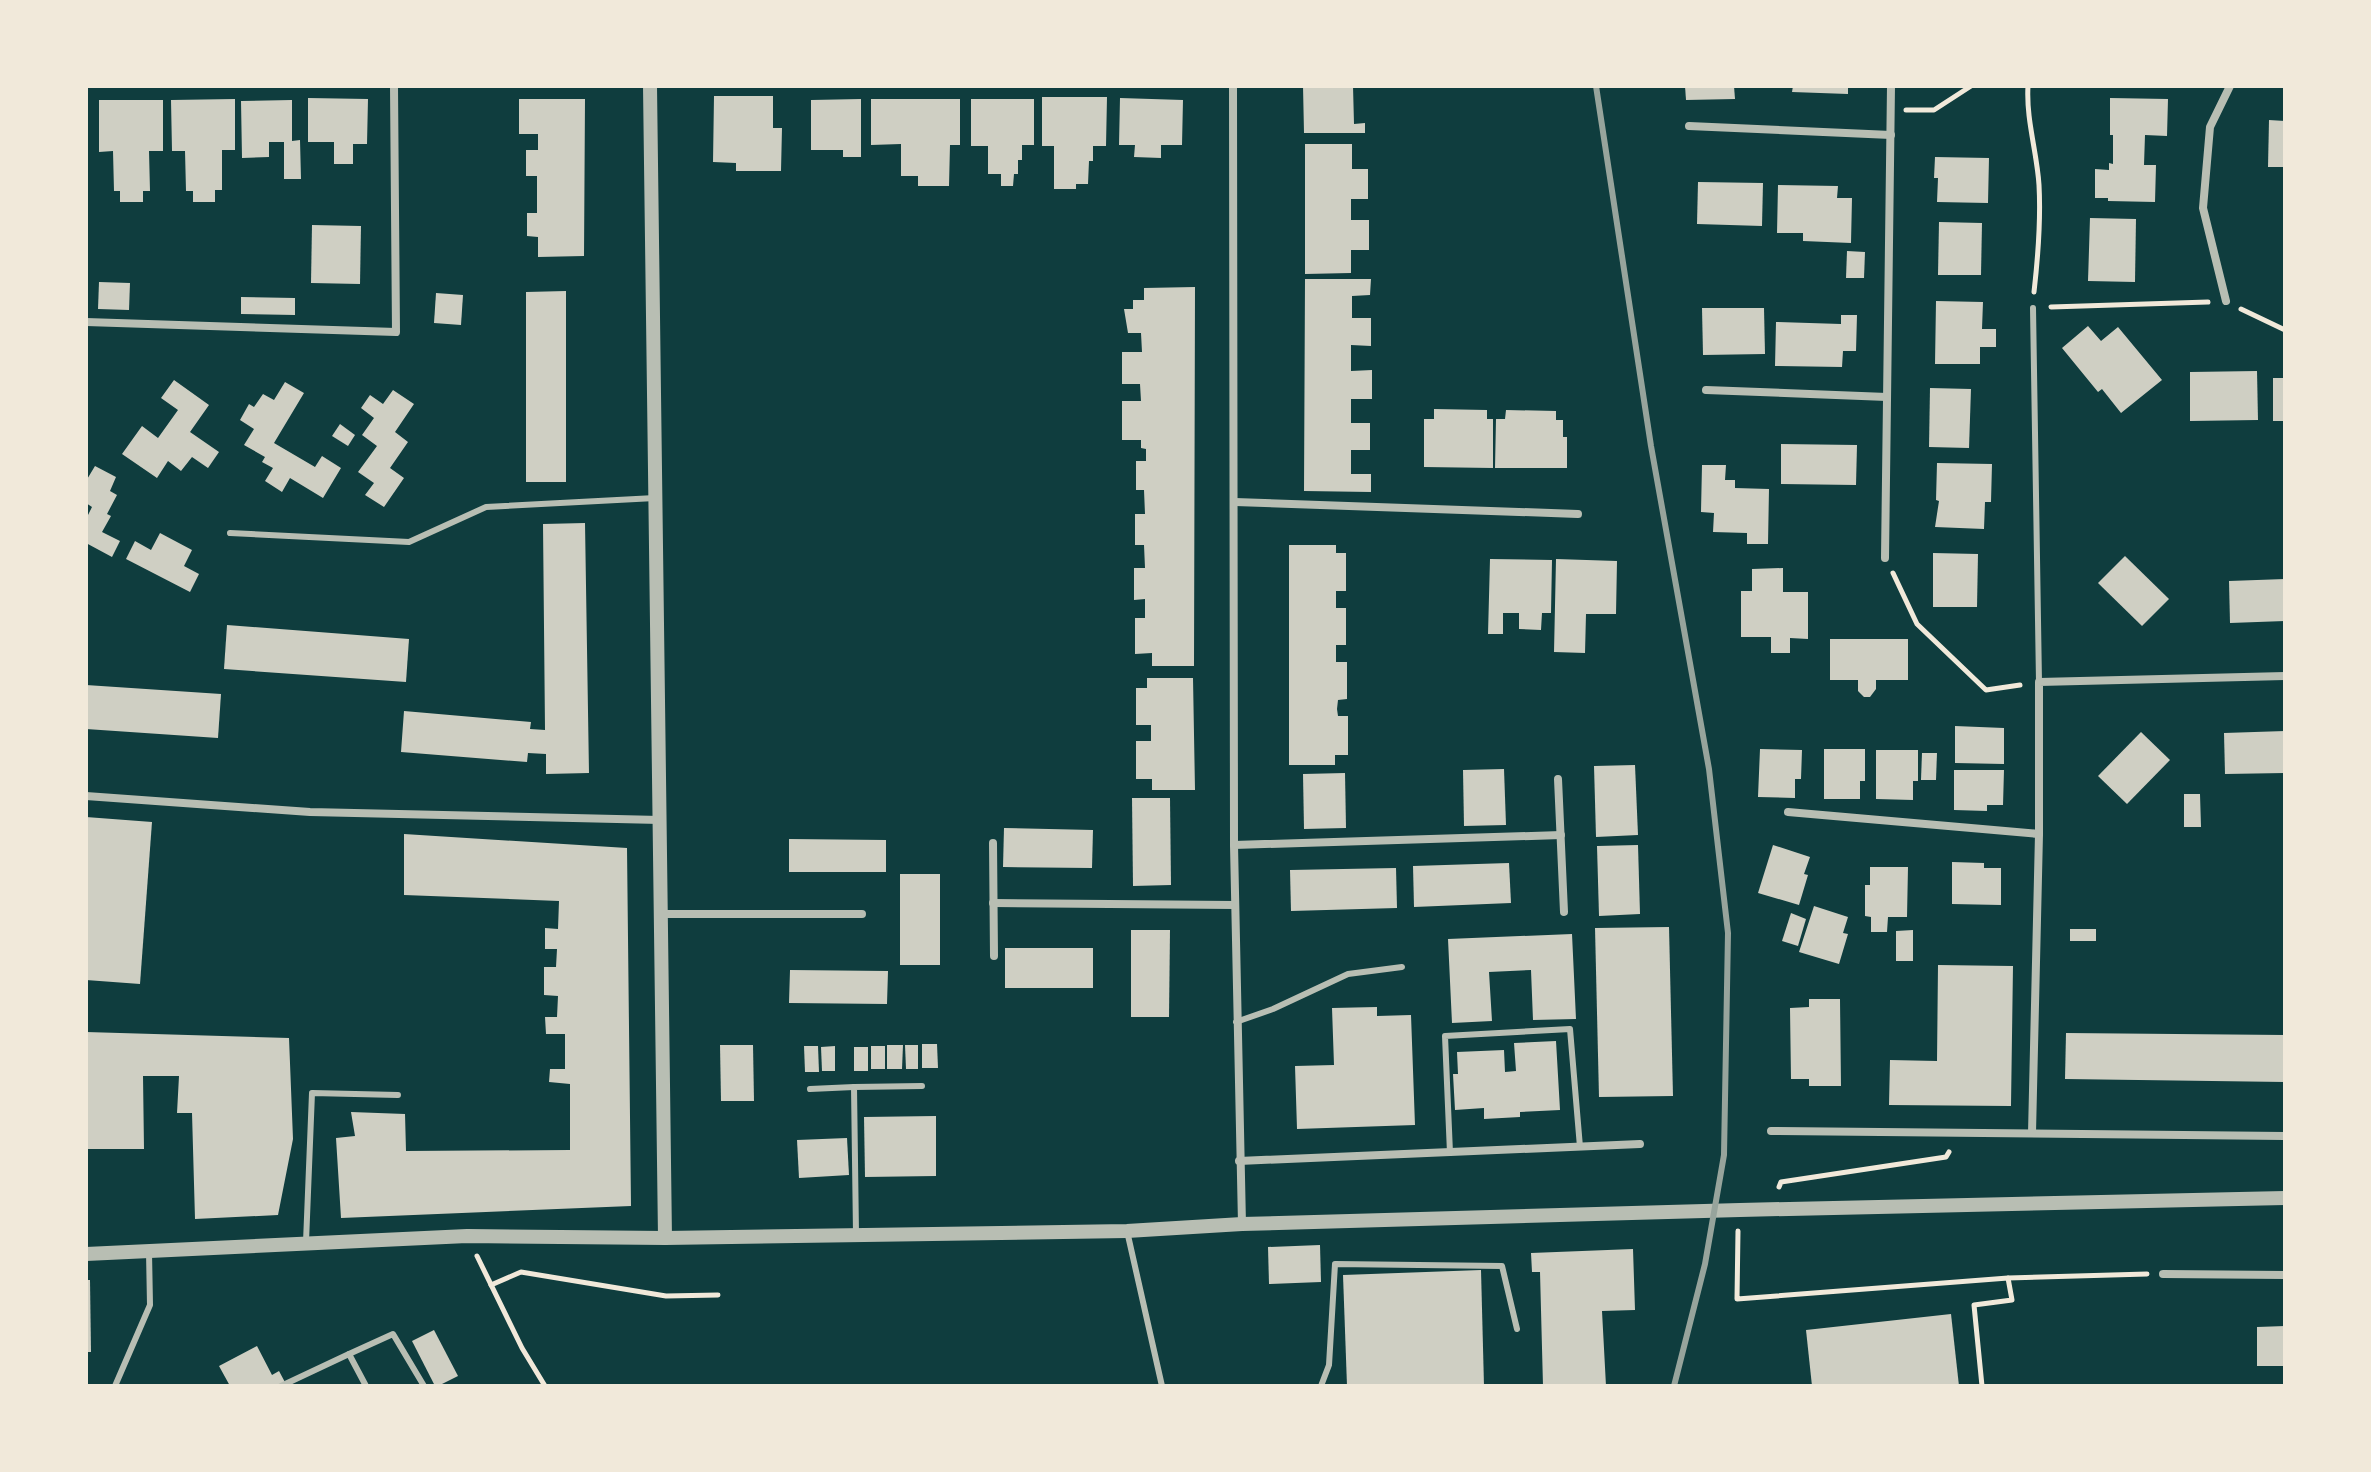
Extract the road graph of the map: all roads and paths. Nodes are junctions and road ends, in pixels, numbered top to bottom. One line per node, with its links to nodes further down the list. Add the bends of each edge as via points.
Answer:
1 (394, 86): 13 (street, via 396,332)
2 (650, 86): 17 (street)
3 (1233, 86): 18 (street)
4 (1891, 86): 8 (street)
5 (1971, 86): 8 (path, via 1934,110)
6 (2028, 86): 12 (path, via 2039,185)
7 (2230, 86): 11 (street, via 2210,127 2203,208)
8 (1891, 110): 10 (street)
9 (1689, 126): 10 (street)
10 (1891, 135): 16 (street)
11 (2226, 301): 12 (path); 14 (path)
12 (2033, 308): 23 (lane)
13 (86, 322)
14 (2285, 330)
15 (1706, 390): 16 (street)
16 (1887, 397): 21 (street)
17 (655, 498): 20 (lane, via 486,507 409,542); 27 (street)
18 (1235, 502): 19 (street); 31 (street)
19 (1578, 514)
20 (230, 533)
21 (1885, 558): 23 (path, via 1917,624 1986,690)
22 (2285, 676): 23 (street)
23 (2039, 682): 28 (street)
24 (1558, 779): 29 (street)
25 (86, 796): 27 (street, via 310,812)
26 (1788, 812): 28 (street)
27 (660, 820): 35 (street)
28 (2039, 834): 46 (street)
29 (1561, 835): 31 (street); 34 (street)
30 (993, 843): 32 (street)
31 (1234, 845): 33 (street)
32 (993, 903): 33 (street); 37 (street)
33 (1235, 905): 39 (street)
34 (1564, 912)
35 (661, 914): 36 (street); 59 (street)
36 (862, 914)
37 (994, 956)
38 (1402, 967): 39 (lane, via 1348,974)
39 (1236, 1022): 51 (street)
40 (922, 1086): 41 (lane)
41 (854, 1087): 42 (lane); 57 (lane)
42 (810, 1089)
43 (398, 1095): 60 (lane, via 312,1093)
44 (1771, 1131): 45 (street)
45 (1964, 1133): 46 (street); 53 (path, via 1946,1157 1781,1182)
46 (2032, 1133): 47 (street)
47 (2285, 1136)
48 (1640, 1144): 49 (street)
49 (1580, 1147): 50 (street); 50 (lane, via 1570,1029 1445,1036)
50 (1450, 1153): 51 (street)
51 (1239, 1161): 55 (street)
52 (2285, 1198): 53 (street)
53 (1769, 1209): 54 (street)
54 (1740, 1210): 55 (street); 65 (path, via 1737,1299)
55 (1242, 1224): 56 (street)
56 (1127, 1231): 57 (street); 75 (lane)
57 (856, 1234): 59 (street)
58 (467, 1236): 59 (street); 60 (street); 66 (path)
59 (665, 1238)
60 (306, 1242): 61 (street)
61 (149, 1252): 62 (street); 70 (lane, via 150,1305)
62 (86, 1254)
63 (2163, 1274): 64 (street); 65 (path)
64 (2285, 1275)
65 (2008, 1278): 77 (path, via 2012,1300 1974,1305)
66 (491, 1285): 67 (path, via 521,1272 666,1296); 74 (path)
67 (718, 1295)
68 (1517, 1329): 76 (lane, via 1502,1266 1335,1264 1329,1365)
69 (349, 1354): 71 (lane); 72 (lane); 73 (lane, via 393,1334)
70 (115, 1386)
71 (281, 1386)
72 (366, 1386)
73 (424, 1386)
74 (545, 1386)
75 (1162, 1386)
76 (1321, 1386)
77 (1982, 1386)

